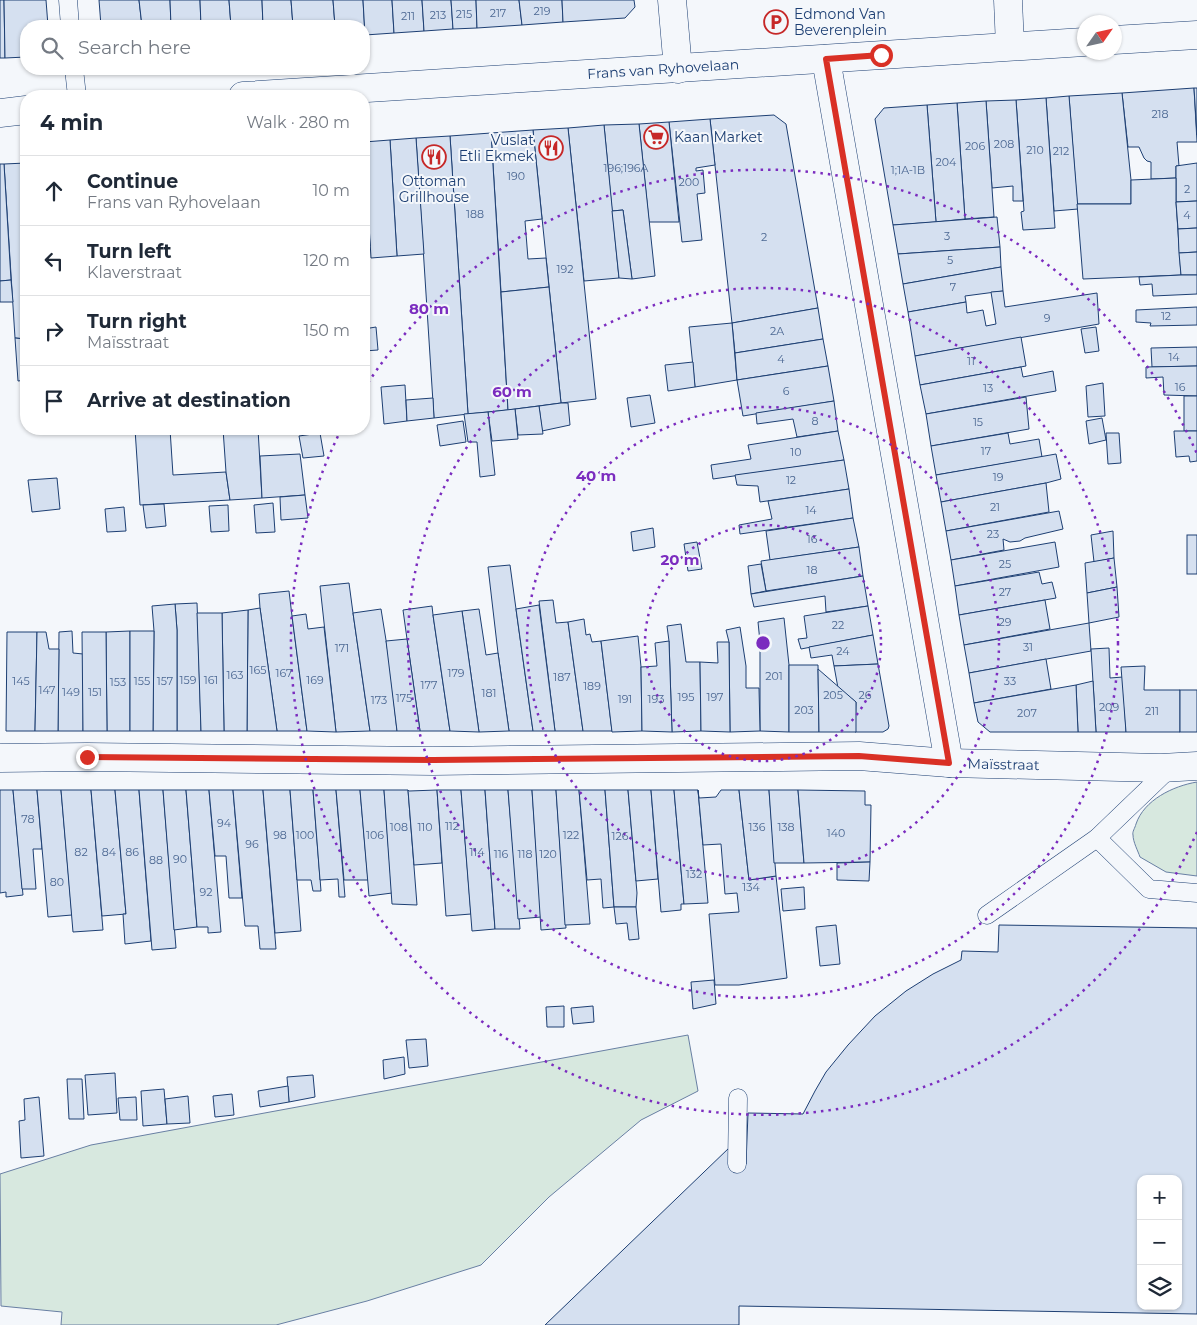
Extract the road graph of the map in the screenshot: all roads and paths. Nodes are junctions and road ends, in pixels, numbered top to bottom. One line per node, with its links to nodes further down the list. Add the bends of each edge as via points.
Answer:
1 (68, 0): 4 (lane)
2 (672, 0): 10 (street)
3 (1008, 0): 8 (street)
4 (70, 20)
5 (1197, 35): 6 (street)
6 (1122, 40)
7 (1077, 42): 8 (street, Frans van Ryhovelaan)
8 (1010, 46): 9 (street, Frans van Ryhovelaan)
9 (826, 59): 10 (street, Frans van Ryhovelaan); 17 (street)
10 (678, 69): 13 (street, Frans van Ryhovelaan)
11 (75, 75): 12 (lane)
12 (76, 90)
13 (340, 90)
14 (20, 110): 15 (street)
15 (0, 112)
16 (0, 758): 17 (street, Maïsstraat, via 433,760 859,756)
17 (949, 763): 18 (street, Maïsstraat)
18 (1184, 767): 19 (lane)
19 (1097, 838): 20 (lane, via 1149,889); 21 (lane)
20 (1197, 893)
21 (986, 915)
22 (738, 1098): 23 (lane)
23 (737, 1164)

